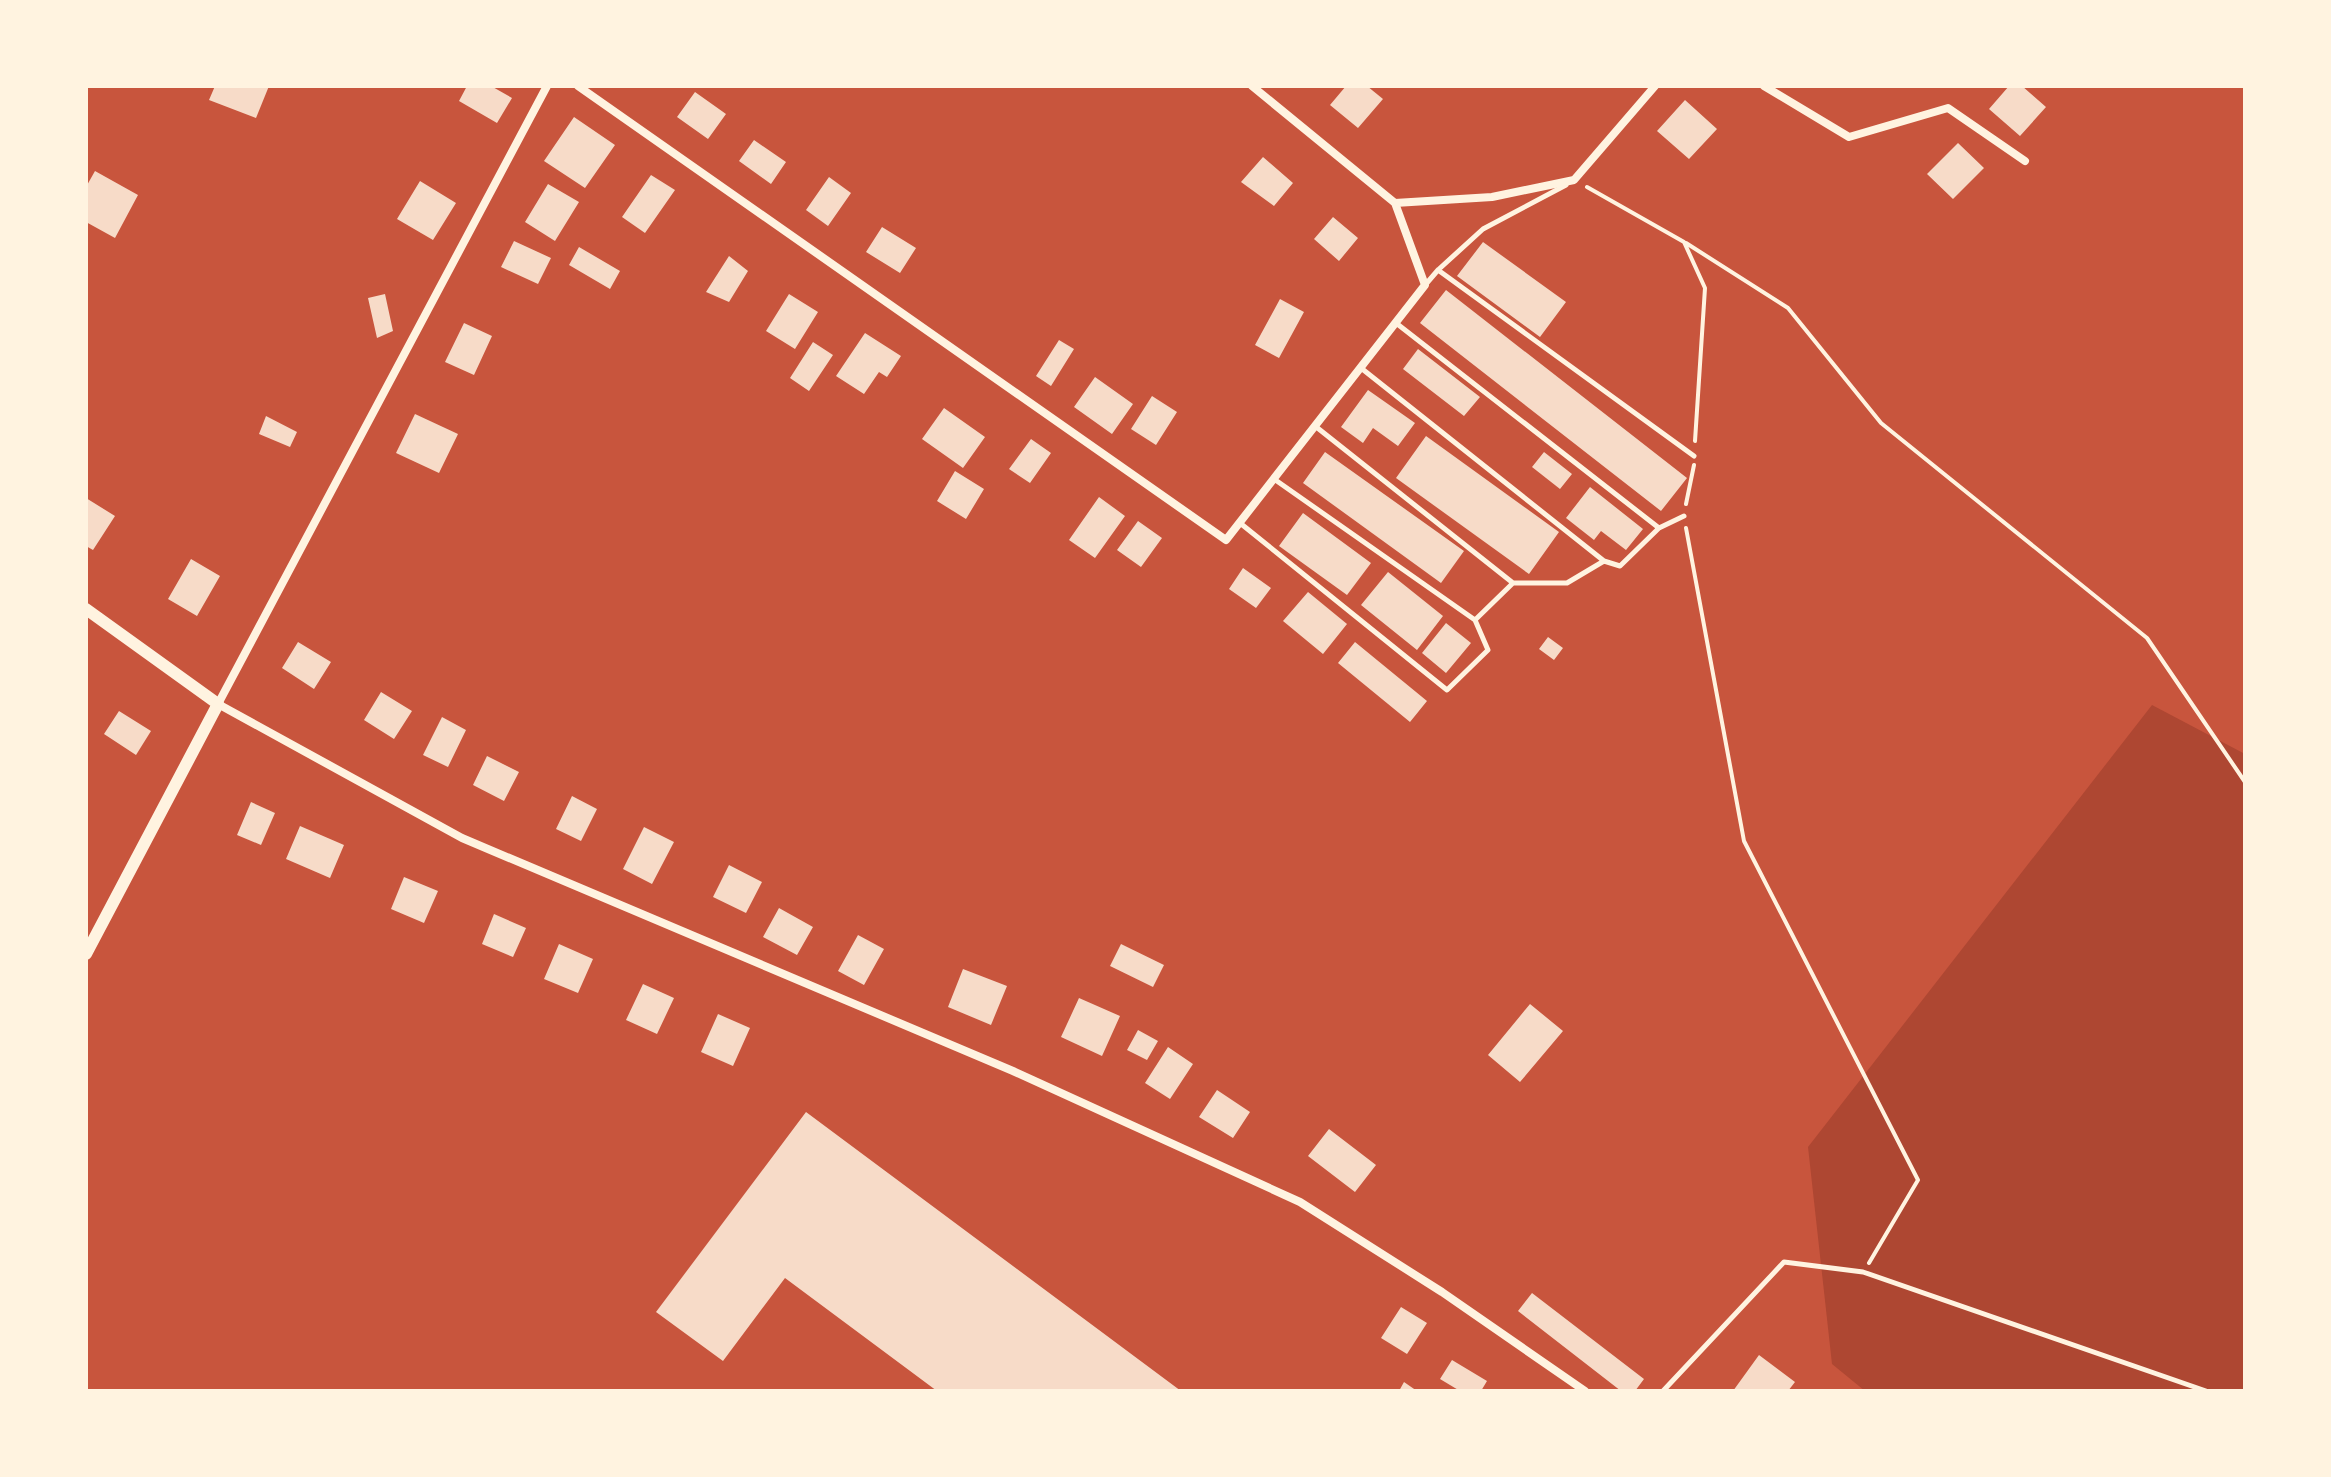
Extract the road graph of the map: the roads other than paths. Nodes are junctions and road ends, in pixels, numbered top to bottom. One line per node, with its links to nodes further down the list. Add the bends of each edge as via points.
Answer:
1 (547, 86): 23 (street)
2 (578, 86): 17 (street, via 1226,540)
3 (1252, 86): 8 (street)
4 (1655, 86): 7 (street)
5 (1764, 86): 6 (street, via 1849,137 1948,108)
6 (2025, 161)
7 (1574, 180): 8 (street, via 1492,197); 9 (lane, via 1483,229)
8 (1395, 203): 10 (street)
9 (1438, 270): 10 (lane); 14 (lane)
10 (1425, 285): 11 (street)
11 (1396, 323): 12 (street); 18 (lane)
12 (1361, 368): 13 (street); 19 (lane)
13 (1315, 426): 15 (street); 20 (lane)
14 (1694, 456)
15 (1274, 479): 17 (street); 22 (lane)
16 (1684, 516): 18 (lane)
17 (1240, 523): 22 (lane, via 1447,690 1488,650)
18 (1659, 528): 19 (lane, via 1620,566)
19 (1604, 561): 20 (lane, via 1567,583)
20 (1513, 583): 22 (lane)
21 (86, 609): 23 (street)
22 (1475, 620)
23 (218, 704): 24 (street); 25 (street, via 462,838 1013,1071 1300,1202)
24 (86, 954)
25 (1585, 1391)
26 (1663, 1391): 27 (lane, via 1784,1262 1863,1272)
27 (2206, 1391)

